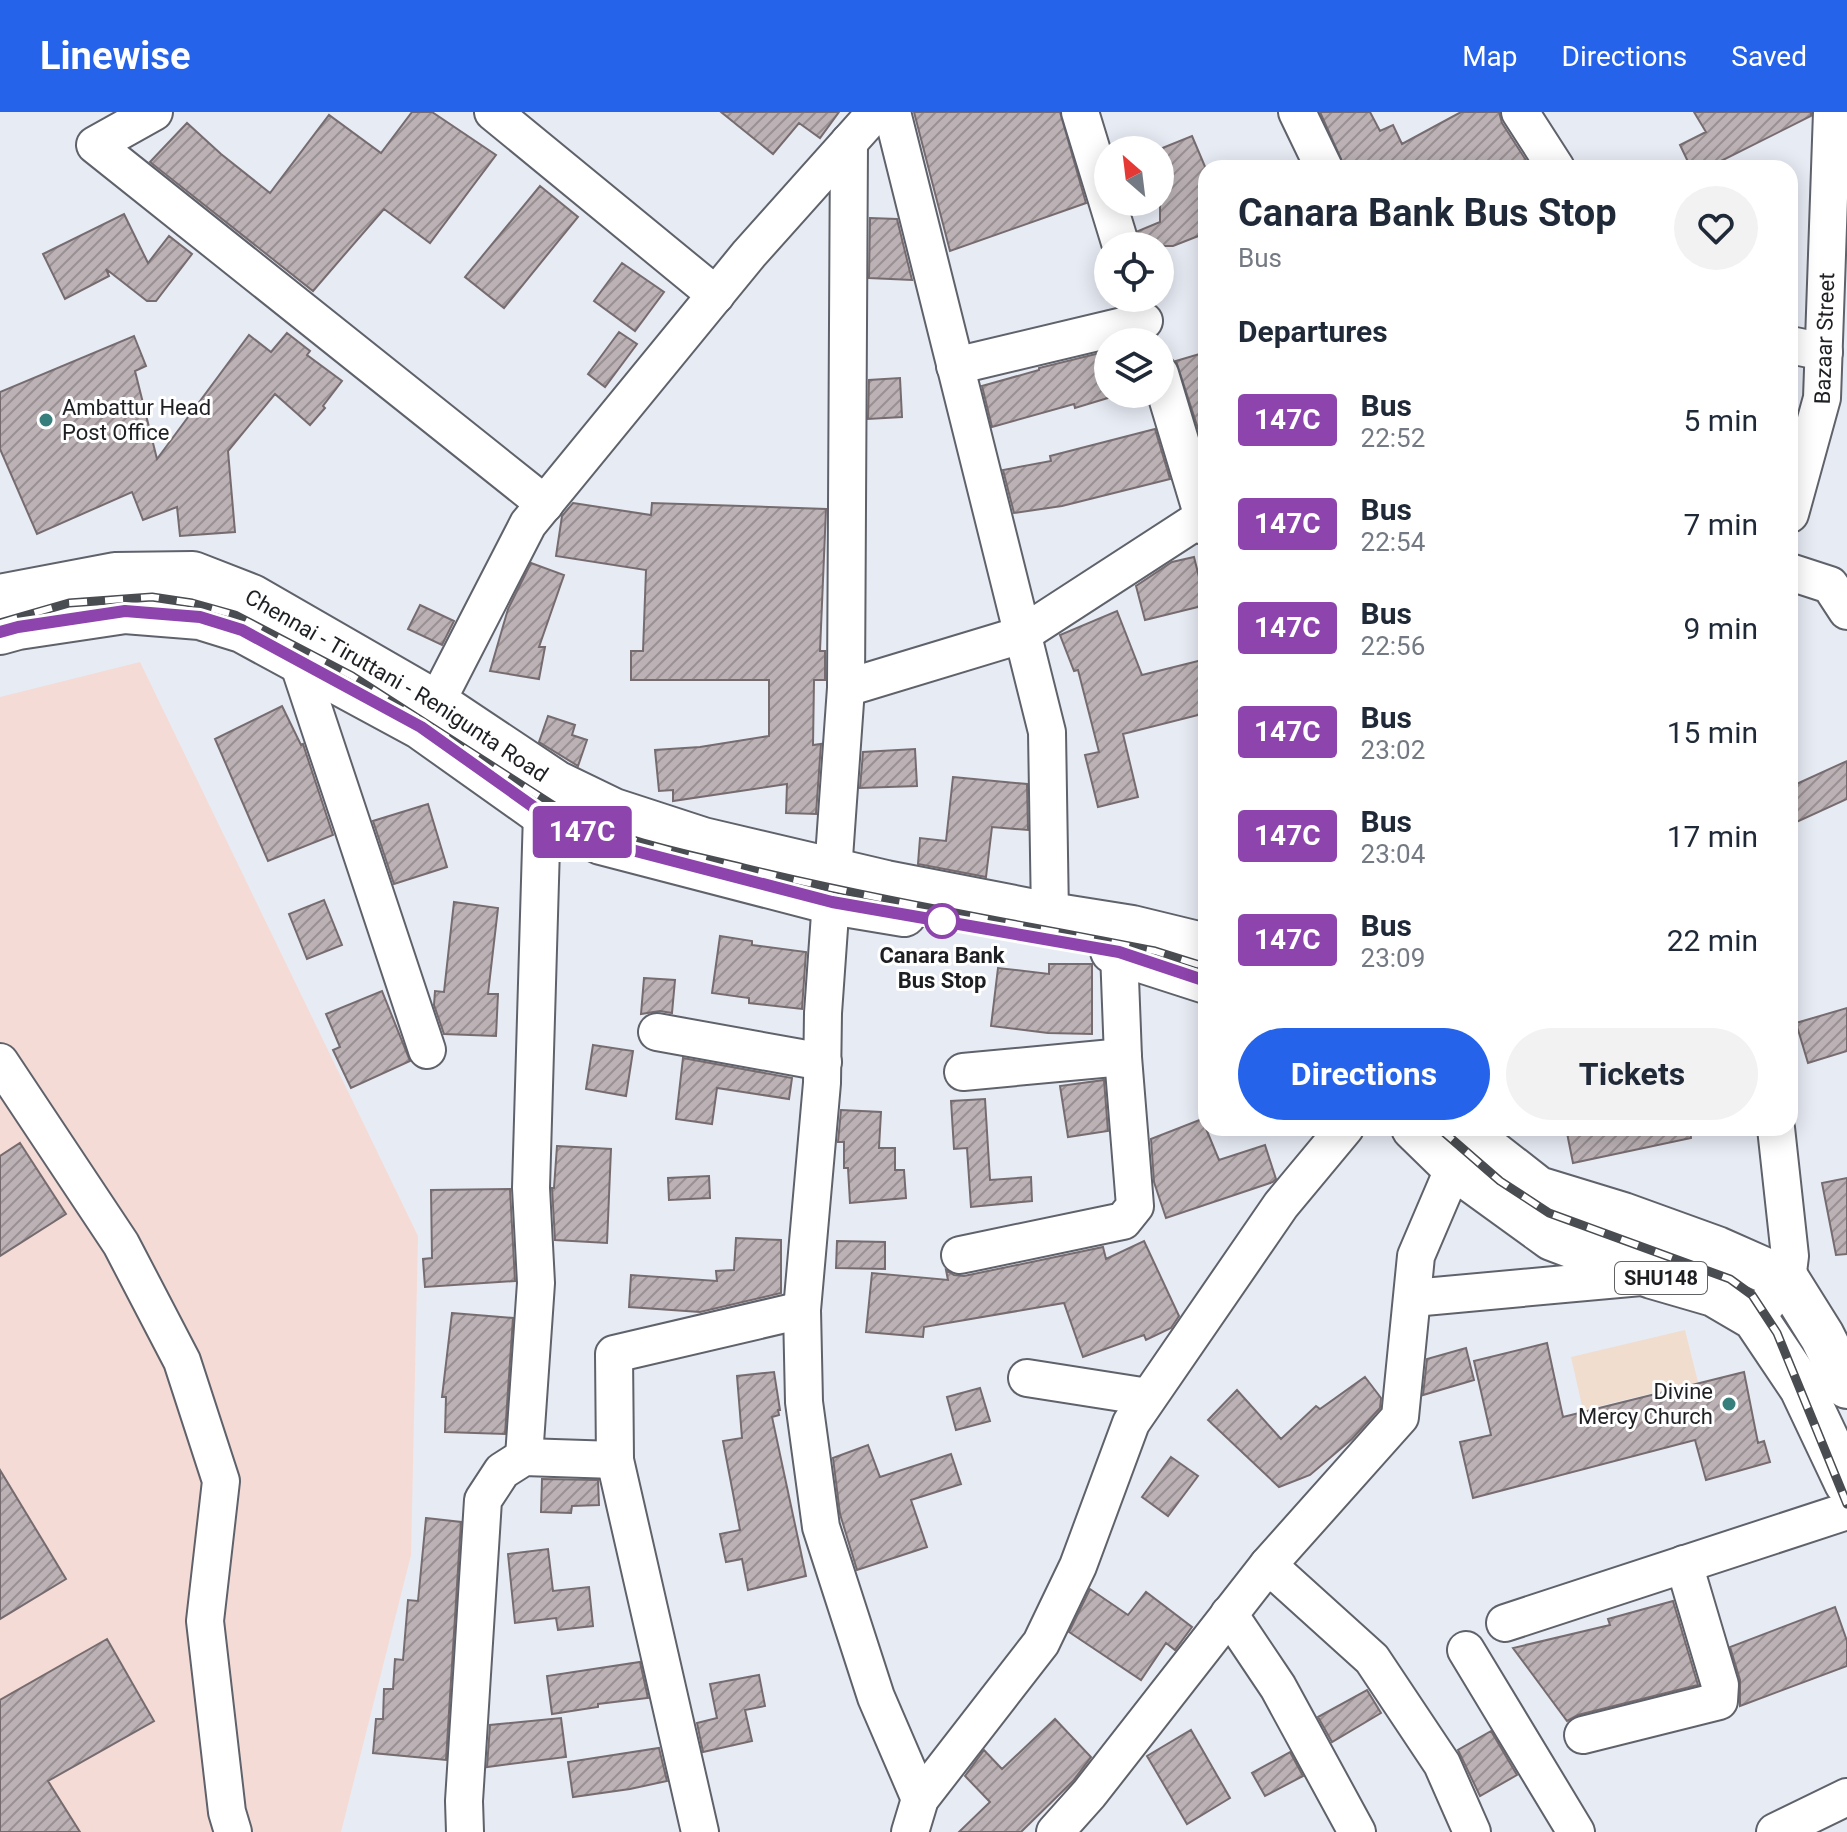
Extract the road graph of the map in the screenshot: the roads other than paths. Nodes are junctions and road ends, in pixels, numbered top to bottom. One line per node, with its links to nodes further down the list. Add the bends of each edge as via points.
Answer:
1 (154, 112): 20 (street, via 95,145)
2 (493, 112): 13 (street)
3 (876, 112): 9 (street)
4 (892, 112): 16 (street)
5 (1080, 112): 12 (street)
6 (1297, 112): 10 (street)
7 (1520, 112): 11 (street)
8 (1832, 112): 15 (street, Bazaar Street)
9 (849, 142): 13 (street); 28 (street)
10 (1320, 160)
11 (1551, 160)
12 (1117, 232)
13 (716, 295): 20 (street)
14 (1144, 320): 16 (street)
15 (1807, 349): 18 (street, Bazaar Street, via 1822,398)
16 (955, 366): 26 (street)
17 (1170, 408): 19 (street)
18 (1798, 485)
19 (1198, 497)
20 (545, 504): 29 (street, via 528,524)
21 (1198, 524): 26 (street)
22 (1798, 575): 24 (street, via 1830,585)
23 (0, 597): 29 (highway, Chennai - Tiruttani - Renigunta Road, via 115,575 193,574 252,597)
24 (1847, 611)
25 (0, 632): 27 (highway, Chennai - Tiruttani - Renigunta Road, via 125,611 200,617 242,630)
26 (1021, 635): 28 (street); 32 (street, via 1047,732)
27 (298, 662): 29 (highway, Chennai - Tiruttani - Renigunta Road); 37 (street)
28 (846, 688): 31 (street)
29 (429, 715): 30 (highway, Chennai - Tiruttani - Renigunta Road); 31 (highway, Chennai - Tiruttani - Renigunta Road, via 614,811)
30 (542, 813): 31 (highway, Chennai - Tiruttani - Renigunta Road, via 601,842); 55 (street, via 531,1188 536,1283)
31 (833, 886): 32 (highway, Chennai - Tiruttani - Renigunta Road, via 886,883); 34 (highway, Chennai - Tiruttani - Renigunta Road); 40 (street)
32 (1050, 915): 33 (highway, Chennai - Tiruttani - Renigunta Road)
33 (1198, 944)
34 (1119, 952): 35 (highway, Chennai - Tiruttani - Renigunta Road); 38 (street)
35 (1198, 978)
36 (657, 1032): 40 (street)
37 (427, 1050)
38 (1123, 1057): 41 (street); 46 (street, via 1135,1206 1123,1221)
39 (0, 1062): 68 (street, via 121,1244 182,1361 221,1481 205,1621)
40 (823, 1062): 50 (street)
41 (963, 1072)
42 (1338, 1136): 54 (street, via 1281,1205)
43 (1431, 1136): 45 (highway, SHU148)
44 (1777, 1136): 48 (street, via 1790,1256)
45 (1457, 1148): 47 (highway, SHU148, via 1552,1238); 48 (highway, SHU148, via 1538,1189 1704,1244); 49 (street, via 1416,1256)
46 (960, 1255)
47 (1652, 1276): 49 (street); 51 (highway, SHU148, via 1714,1294)
48 (1787, 1280): 51 (street); 53 (highway)
49 (1413, 1298): 60 (street, via 1400,1417)
50 (802, 1310): 56 (street, via 614,1354); 66 (street, via 804,1402 821,1527)
51 (1755, 1318): 57 (highway, SHU148, via 1802,1388)
52 (1027, 1378): 54 (street)
53 (1847, 1386)
54 (1148, 1397): 66 (street, via 1131,1423 1078,1566 1041,1643)
55 (524, 1457): 56 (street); 69 (street, via 502,1471 483,1500)
56 (615, 1460): 70 (street)
57 (1847, 1483)
58 (1847, 1511): 59 (street)
59 (1684, 1564): 62 (street); 64 (street, via 1720,1685 1719,1701)
60 (1268, 1565): 61 (street); 72 (street, via 1372,1659 1442,1764)
61 (1229, 1614): 67 (street); 71 (street, via 1278,1687)
62 (1505, 1623)
63 (1466, 1650): 73 (street)
64 (1583, 1735)
65 (1847, 1797): 74 (street)
66 (915, 1815)
67 (1058, 1831)
68 (233, 1832)
69 (465, 1832)
70 (700, 1832)
71 (1357, 1832)
72 (1472, 1832)
73 (1576, 1832)
74 (1775, 1832)

